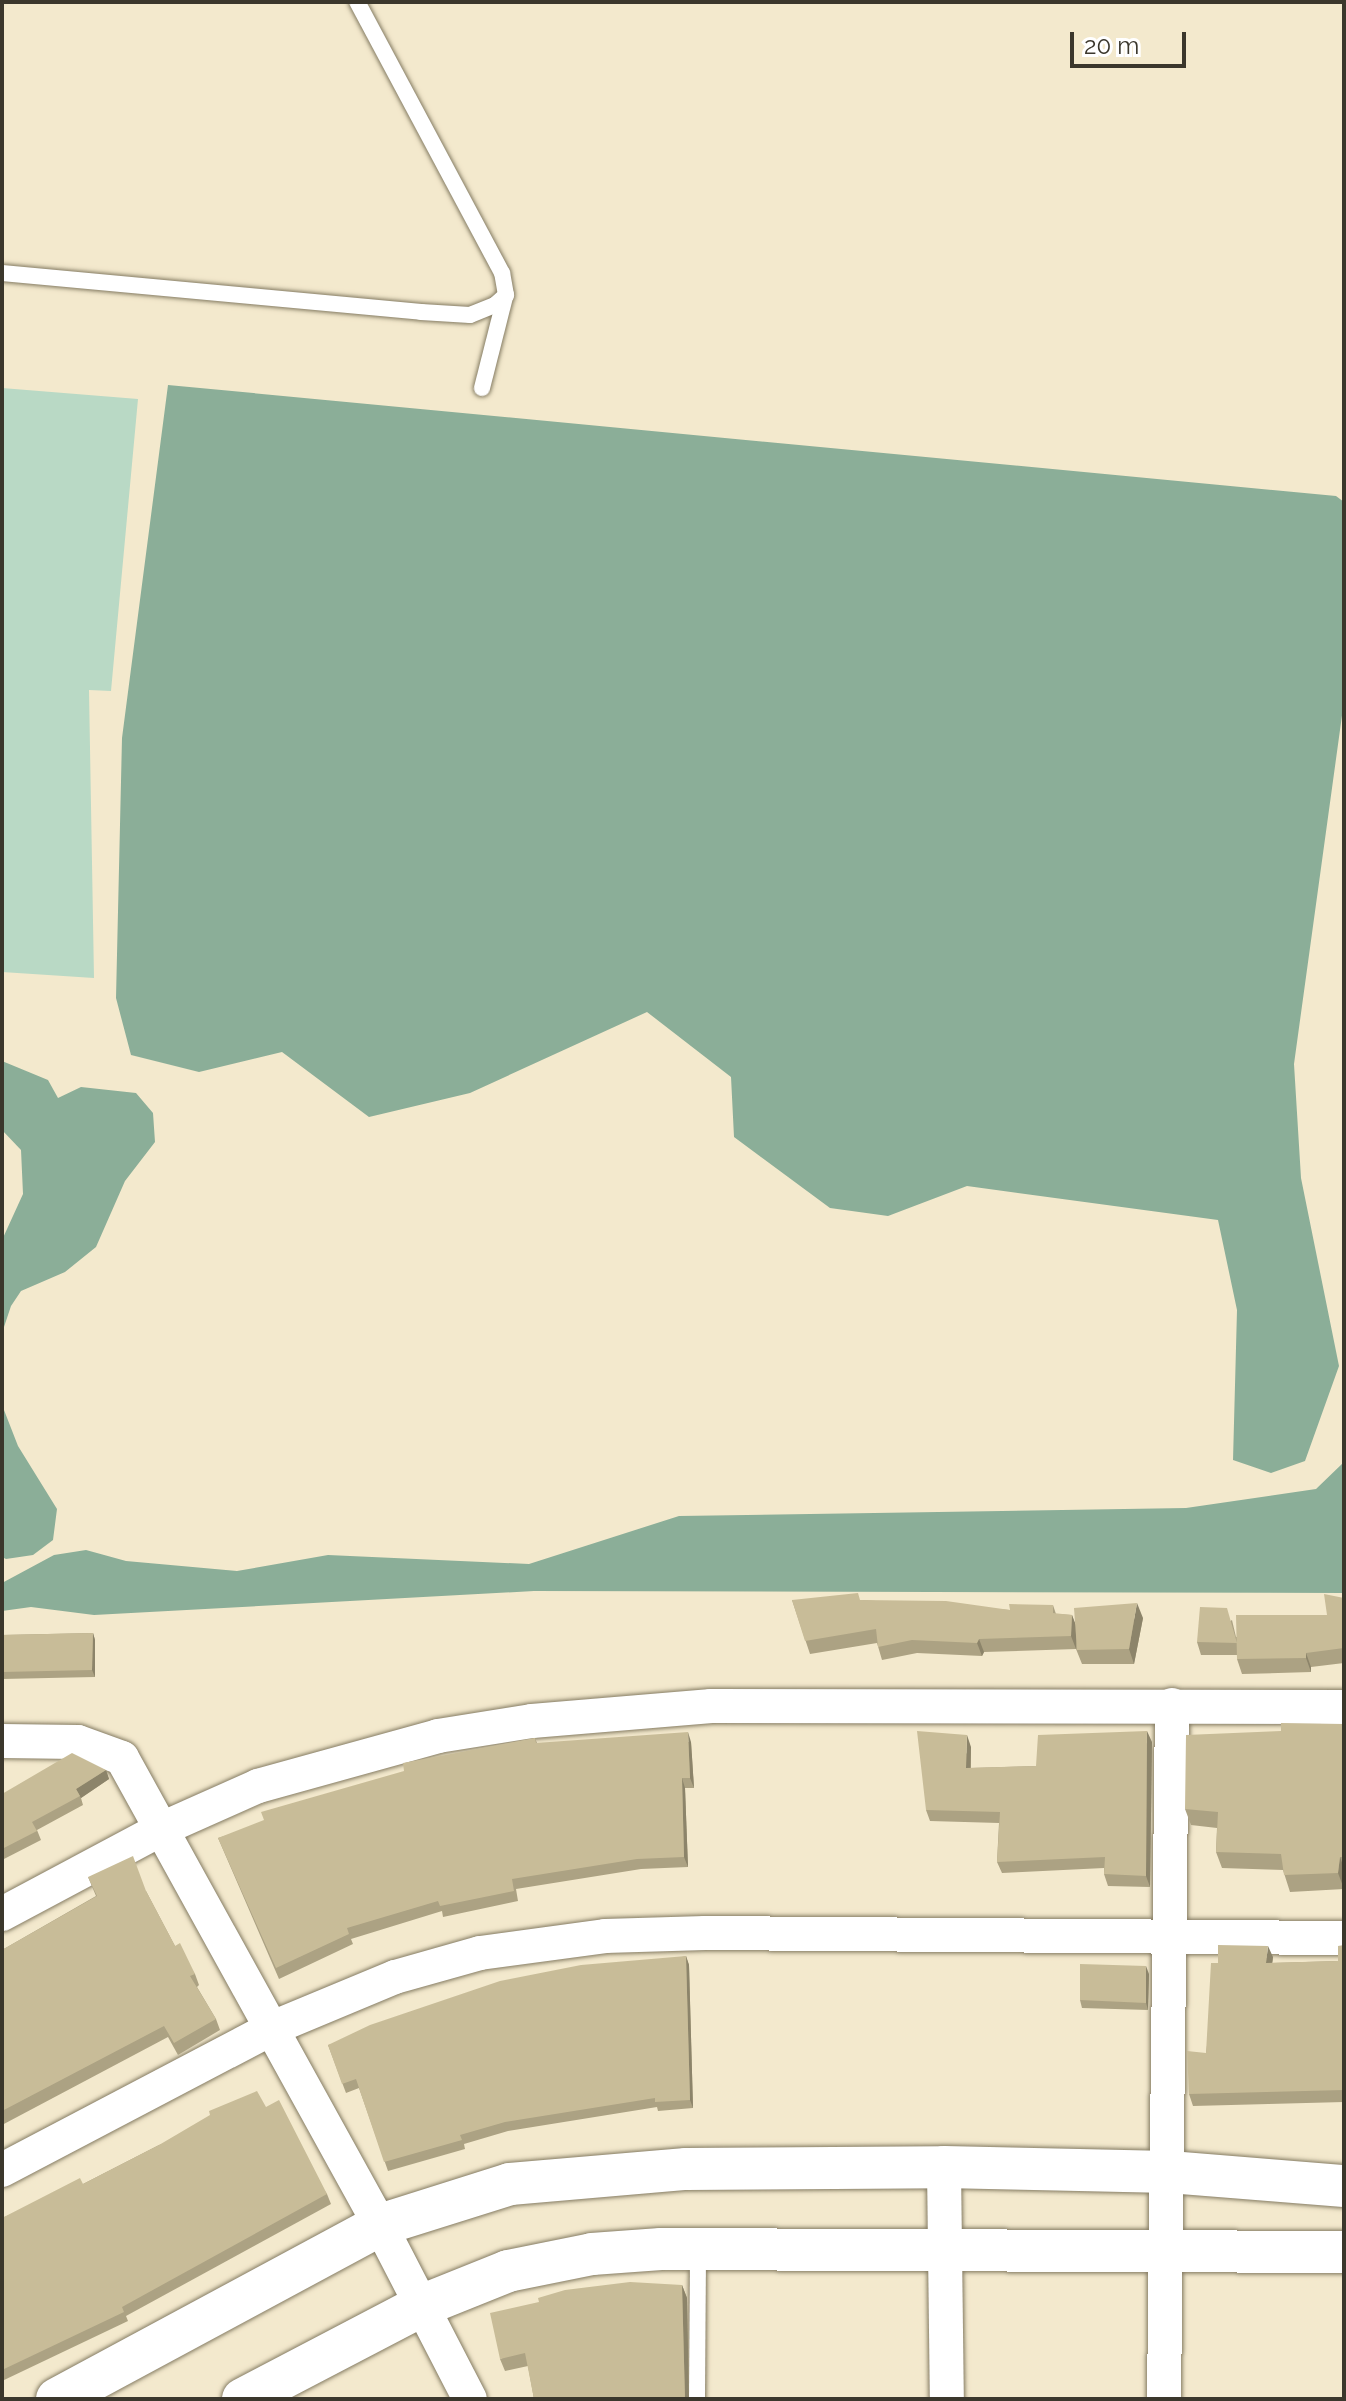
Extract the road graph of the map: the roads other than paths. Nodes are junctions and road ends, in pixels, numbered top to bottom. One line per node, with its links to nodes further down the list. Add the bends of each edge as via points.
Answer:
1 (357, 2): 3 (lane, via 502,273)
2 (2, 273): 4 (lane)
3 (506, 295): 4 (lane); 5 (lane)
4 (470, 315): 5 (lane, via 480,319)
5 (494, 338): 6 (lane)
6 (482, 388)
7 (1172, 1705): 8 (street); 10 (street, via 711,1706 532,1721 438,1736 258,1786); 12 (street)
8 (1344, 1707)
9 (2, 1741): 10 (street, via 78,1742 122,1758)
10 (159, 1830): 11 (street); 14 (street)
11 (2, 1914)
12 (1168, 1936): 13 (street); 14 (street, via 705,1933 560,1941 480,1953 395,1977); 17 (street)
13 (1344, 1938)
14 (270, 2029): 16 (street); 19 (street)
15 (944, 2167): 17 (street); 19 (street, via 686,2169 555,2177 510,2184); 22 (street)
16 (2, 2170)
17 (1169, 2172): 18 (street); 23 (street)
18 (1344, 2186)
19 (380, 2225): 24 (street); 25 (street)
20 (698, 2249): 22 (street); 24 (street, via 556,2259); 28 (lane)
21 (1344, 2252): 23 (street)
22 (945, 2253): 23 (street); 29 (street)
23 (1165, 2255): 30 (street)
24 (421, 2306): 26 (street); 27 (street)
25 (57, 2399)
26 (243, 2399)
27 (470, 2399)
28 (697, 2399)
29 (947, 2399)
30 (1164, 2399)

